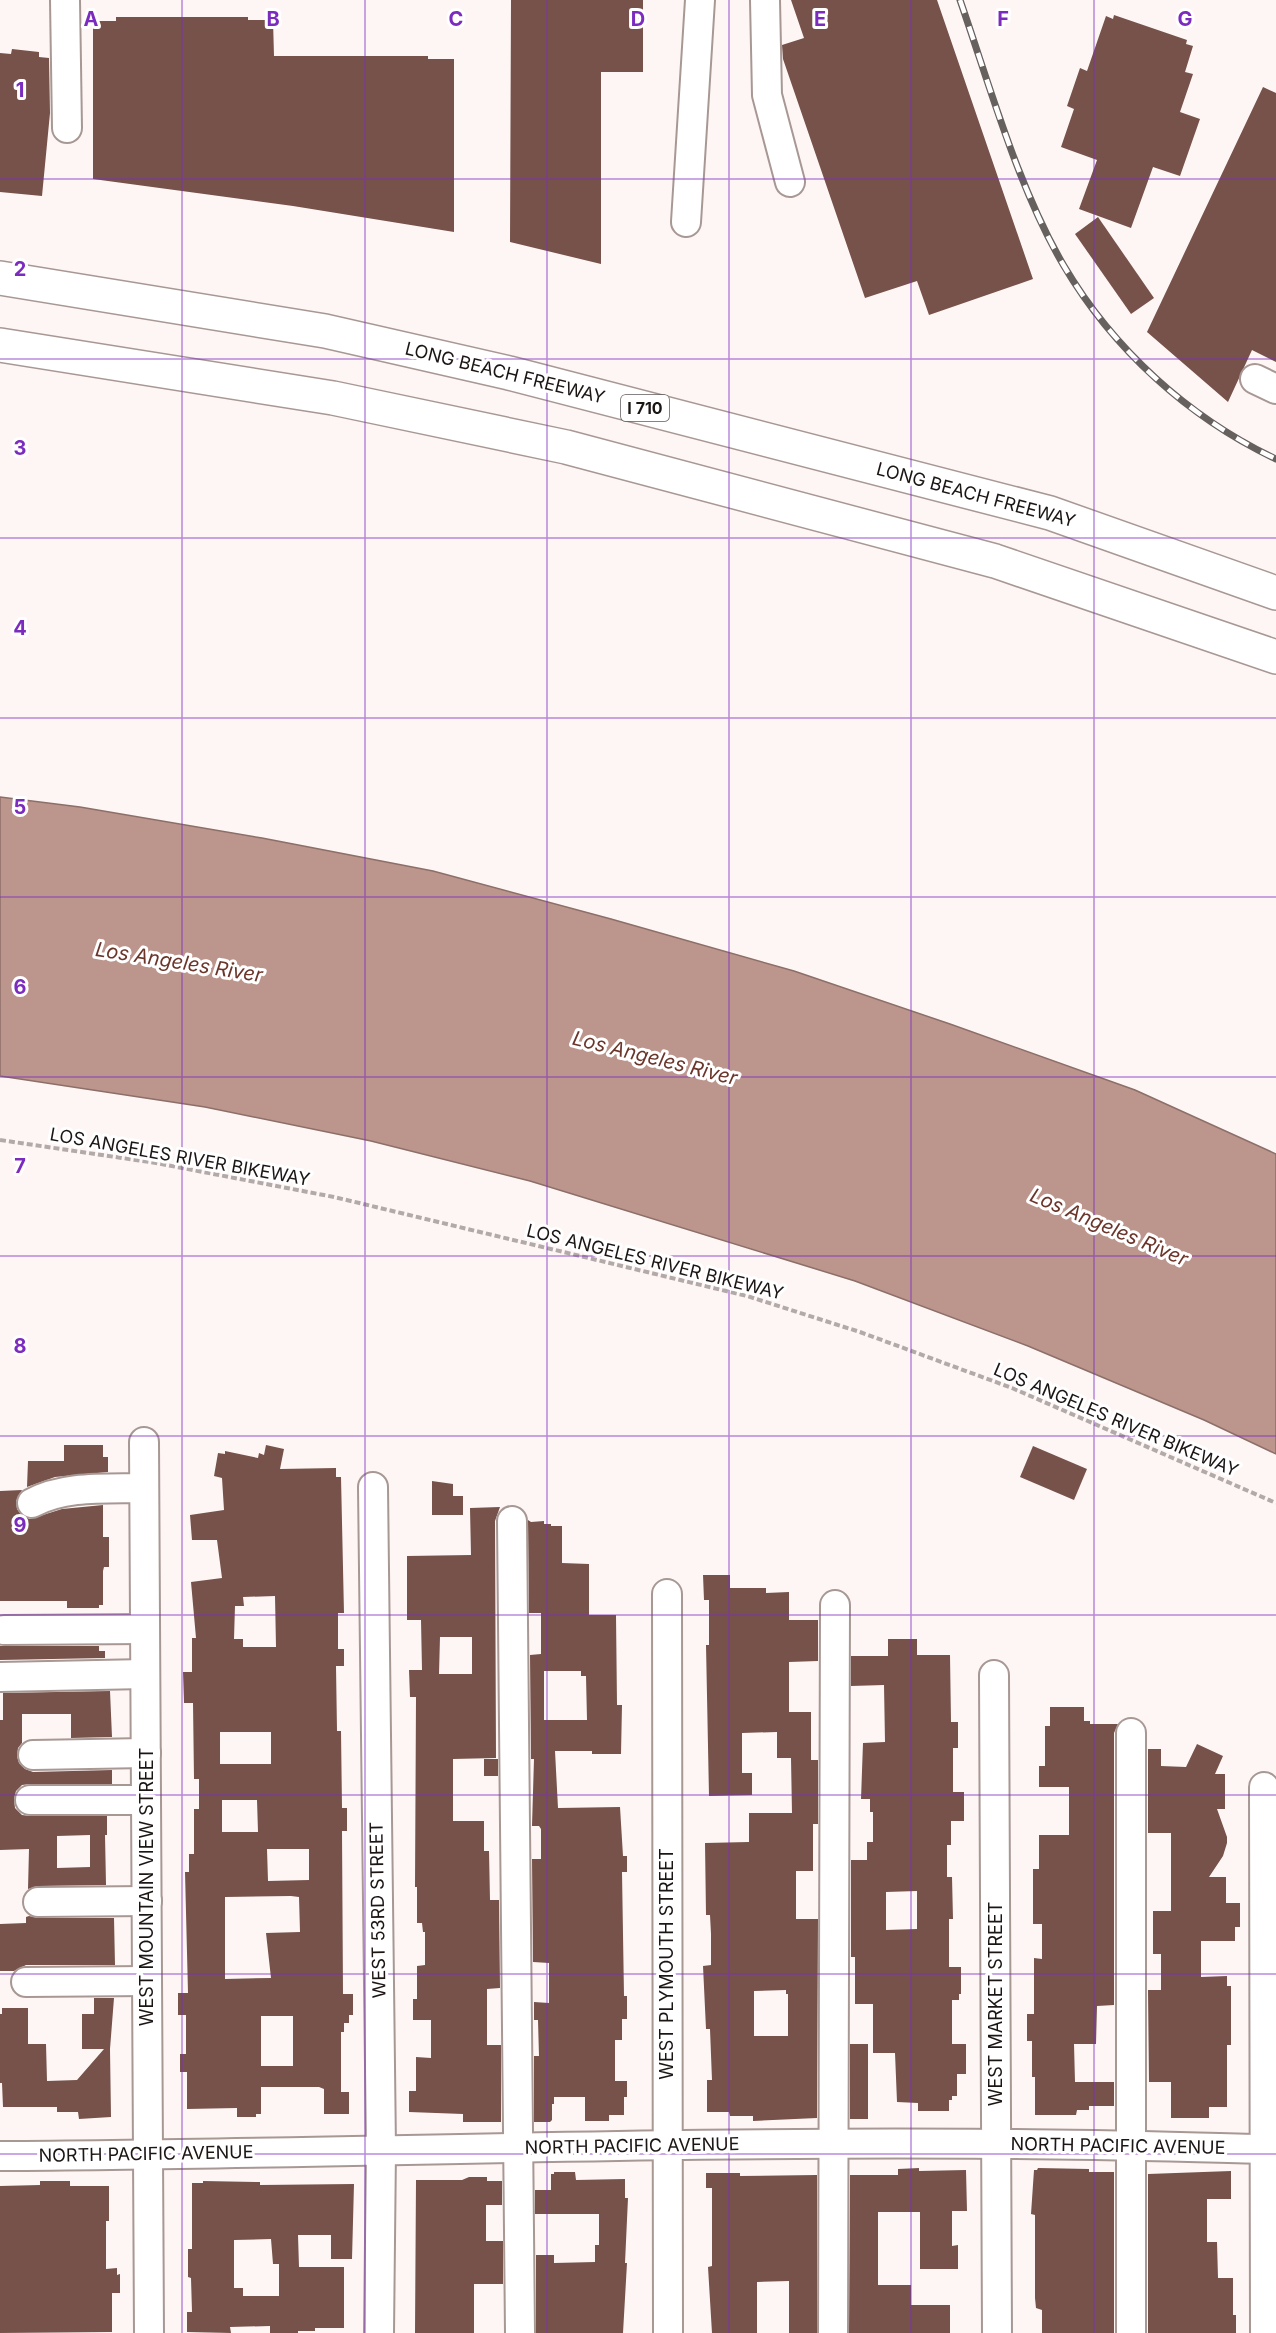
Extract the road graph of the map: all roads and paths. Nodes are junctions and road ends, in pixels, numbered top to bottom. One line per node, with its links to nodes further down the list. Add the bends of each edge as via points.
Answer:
1 (65, 0): 4 (street)
2 (700, 0): 6 (street)
3 (765, 0): 5 (street, via 766,95)
4 (67, 128)
5 (790, 182)
6 (686, 222)
7 (0, 278): 9 (highway, LONG BEACH FREEWAY / I 710, via 326,331 509,373 1050,513)
8 (0, 345): 10 (highway, via 333,398 566,447 995,561)
9 (1276, 593)
10 (1276, 657)
11 (0, 1140): 16 (path, LOS ANGELES RIVER BIKEWAY, via 156,1163 334,1197 747,1296 860,1332 1012,1388)
12 (144, 1442): 14 (street, WEST MOUNTAIN VIEW STREET)
13 (373, 1487): 40 (street, WEST 53RD STREET)
14 (144, 1488): 15 (street, via 64,1491); 20 (street, WEST MOUNTAIN VIEW STREET)
15 (32, 1503)
16 (1276, 1503)
17 (512, 1521): 39 (street)
18 (667, 1594): 37 (street, WEST PLYMOUTH STREET)
19 (835, 1605): 36 (street)
20 (145, 1621): 21 (street); 22 (street, WEST MOUNTAIN VIEW STREET)
21 (12, 1623)
22 (145, 1674): 24 (street); 26 (street, WEST MOUNTAIN VIEW STREET)
23 (994, 1675): 35 (street, WEST MARKET STREET)
24 (0, 1677)
25 (1131, 1733): 38 (street)
26 (146, 1753): 27 (street); 30 (street, WEST MOUNTAIN VIEW STREET)
27 (33, 1755)
28 (1264, 1787): 41 (street)
29 (30, 1800): 30 (street)
30 (146, 1800): 31 (street, WEST MOUNTAIN VIEW STREET)
31 (147, 1901): 32 (street); 33 (street, WEST MOUNTAIN VIEW STREET)
32 (38, 1902)
33 (147, 1980): 34 (street); 42 (street, WEST MOUNTAIN VIEW STREET)
34 (26, 1982)
35 (998, 2144): 36 (street, NORTH PACIFIC AVENUE); 38 (street, NORTH PACIFIC AVENUE); 50 (street, WEST MARKET STREET)
36 (834, 2145): 37 (street, NORTH PACIFIC AVENUE); 49 (street)
37 (667, 2146): 39 (street, NORTH PACIFIC AVENUE); 48 (street, WEST PLYMOUTH STREET)
38 (1130, 2146): 41 (street, NORTH PACIFIC AVENUE); 51 (street)
39 (518, 2147): 40 (street, NORTH PACIFIC AVENUE); 47 (street)
40 (381, 2149): 42 (street, NORTH PACIFIC AVENUE); 46 (street, WEST 53RD STREET)
41 (1265, 2149): 44 (street)
42 (149, 2155): 43 (street, NORTH PACIFIC AVENUE); 45 (street, WEST MOUNTAIN VIEW STREET)
43 (0, 2156)
44 (1270, 2260): 52 (street)
45 (149, 2333)
46 (379, 2333)
47 (520, 2333)
48 (668, 2333)
49 (833, 2333)
50 (997, 2333)
51 (1131, 2333)
52 (1265, 2333)

